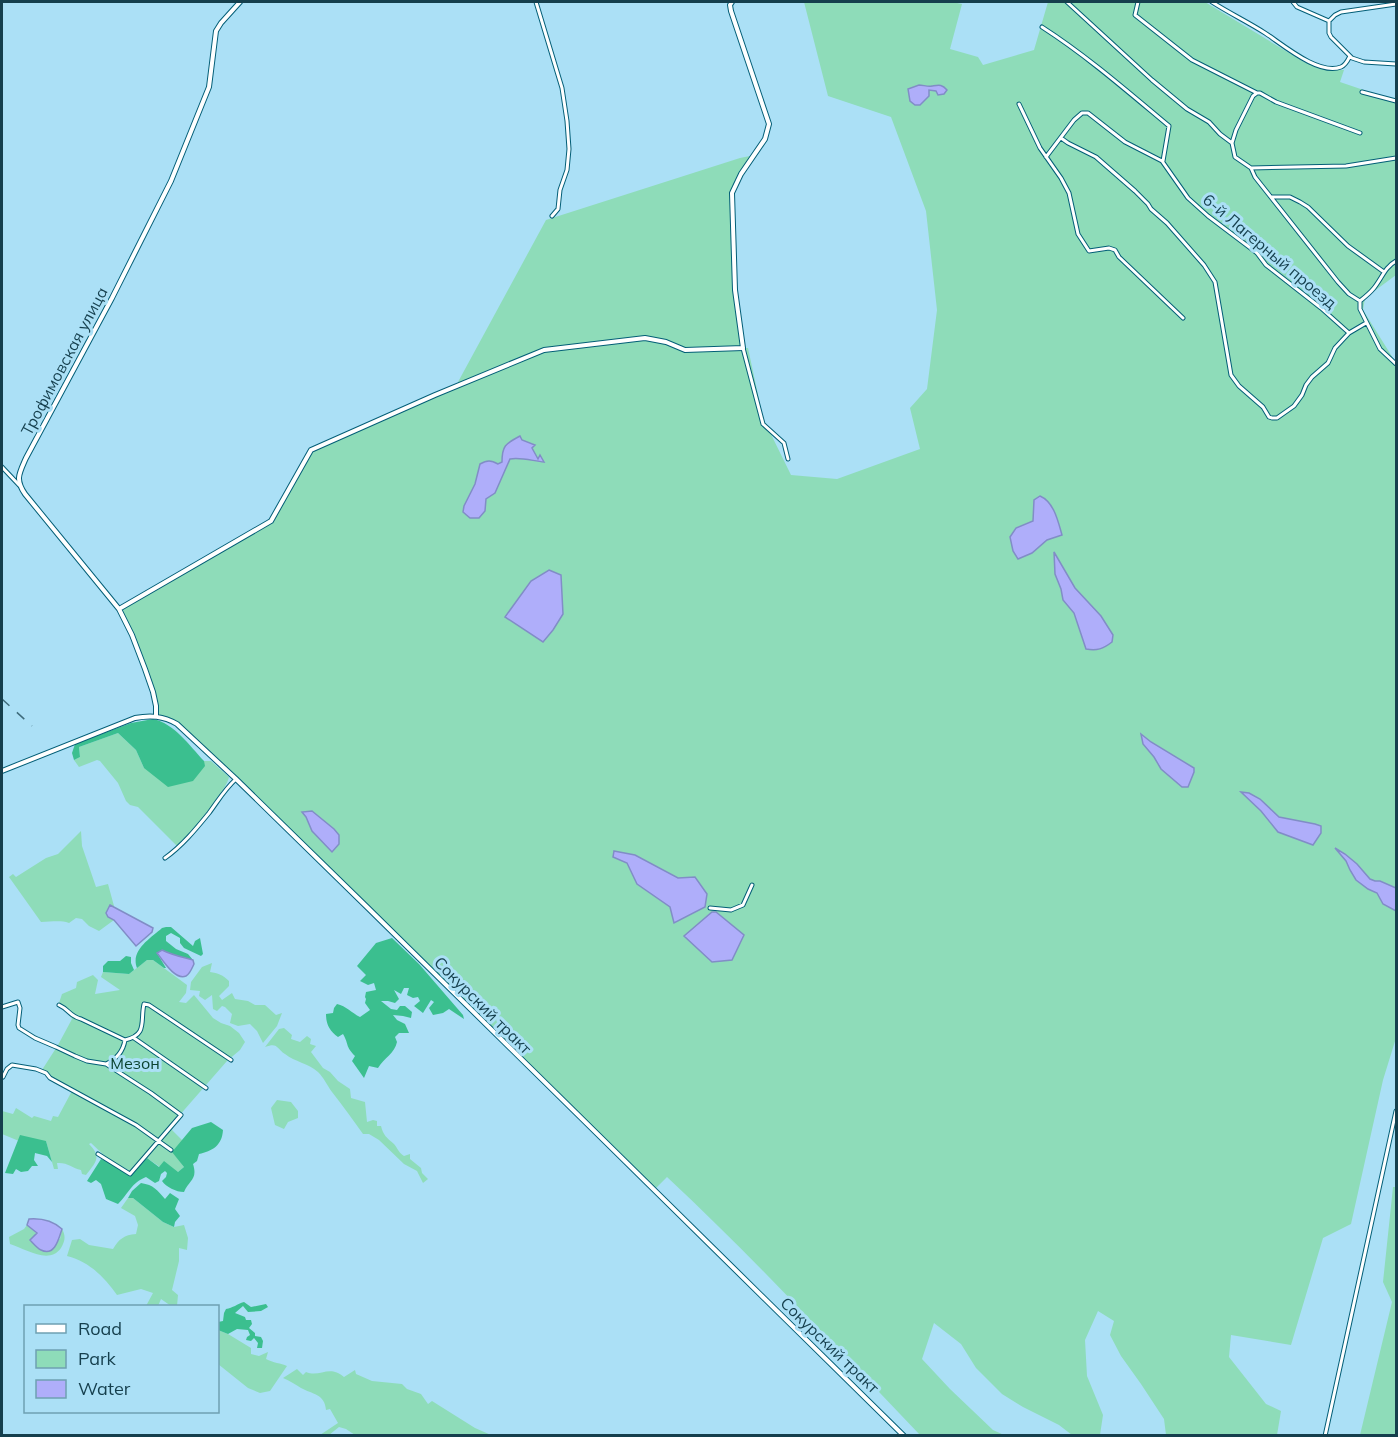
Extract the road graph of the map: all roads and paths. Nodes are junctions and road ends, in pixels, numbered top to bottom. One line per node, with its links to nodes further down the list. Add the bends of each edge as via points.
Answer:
1 (241, 2): 38 (street, Трофимовская улица, via 216,31 209,87 171,181 26,458)
2 (536, 2): 27 (street, via 562,88 569,149 559,206)
3 (732, 2): 34 (street, via 731,11 769,124 765,139 732,193 735,291)
4 (1067, 2): 21 (street, via 1152,80)
5 (1138, 2): 16 (street, via 1135,15 1192,60)
6 (1212, 2): 13 (street, via 1303,59 1335,68 1345,64)
7 (1293, 2): 11 (street)
8 (1370, 2): 10 (street)
9 (1396, 4): 10 (street)
10 (1371, 7): 11 (street, via 1341,12)
11 (1329, 21): 13 (street, via 1330,38)
12 (1042, 27): 24 (street, via 1118,82 1169,126)
13 (1350, 56): 14 (street, via 1364,62)
14 (1396, 64)
15 (1362, 92): 17 (street)
16 (1259, 93): 19 (street); 21 (street, via 1253,96)
17 (1396, 101)
18 (1019, 104): 22 (street)
19 (1360, 132)
20 (1060, 138): 22 (street, 6-й Лагерный проезд); 24 (street, 6-й Лагерный проезд, via 1074,120 1088,113 1125,142); 33 (street, via 1096,157 1135,191 1204,265 1215,282 1231,375 1269,417 1277,418 1294,406 1312,377 1328,363)
21 (1232, 143): 25 (street, via 1234,157)
22 (1046, 157): 31 (street, via 1069,193 1078,234 1089,251 1116,250)
23 (1396, 158): 25 (street, via 1346,166)
24 (1162, 161): 33 (street, 6-й Лагерный проезд, via 1188,198)
25 (1251, 168): 26 (street)
26 (1272, 197): 29 (street, via 1290,197 1300,202 1347,246); 30 (street, via 1338,282)
27 (552, 216)
28 (1396, 261): 29 (street)
29 (1384, 272): 30 (street)
30 (1360, 301): 32 (street)
31 (1183, 318)
32 (1366, 323): 33 (street); 35 (street, via 1380,349)
33 (1349, 333)
34 (743, 348): 36 (street, via 763,424 784,443); 39 (street, via 685,350 645,338 544,350 435,395 311,450 271,521)
35 (1396, 364)
36 (788, 459)
37 (2, 467): 38 (street)
38 (19, 485): 39 (street)
39 (119, 609): 40 (street, via 145,669)
40 (156, 716): 41 (street, via 117,725); 42 (street, Сокурский тракт, via 186,731)
41 (2, 771)
42 (236, 779): 43 (street, via 197,827); 58 (street, Сокурский тракт)
43 (165, 858)
44 (752, 885): 45 (street, via 743,905 731,910)
45 (710, 908)
46 (59, 1005): 49 (street, via 74,1017)
47 (2, 1007): 51 (street, via 18,1002 19,1028 87,1061)
48 (134, 1038): 49 (street); 50 (street, via 140,1033 144,1004 149,1005); 53 (street)
49 (125, 1040): 51 (street, via 115,1060)
50 (231, 1060)
51 (106, 1064): 55 (street, via 181,1115)
52 (2, 1077): 55 (street, via 12,1065 36,1069)
53 (206, 1088)
54 (1396, 1111): 59 (street)
55 (159, 1141): 56 (street); 57 (street, via 130,1174)
56 (171, 1150)
57 (98, 1154)
58 (904, 1436)
59 (1325, 1436)

